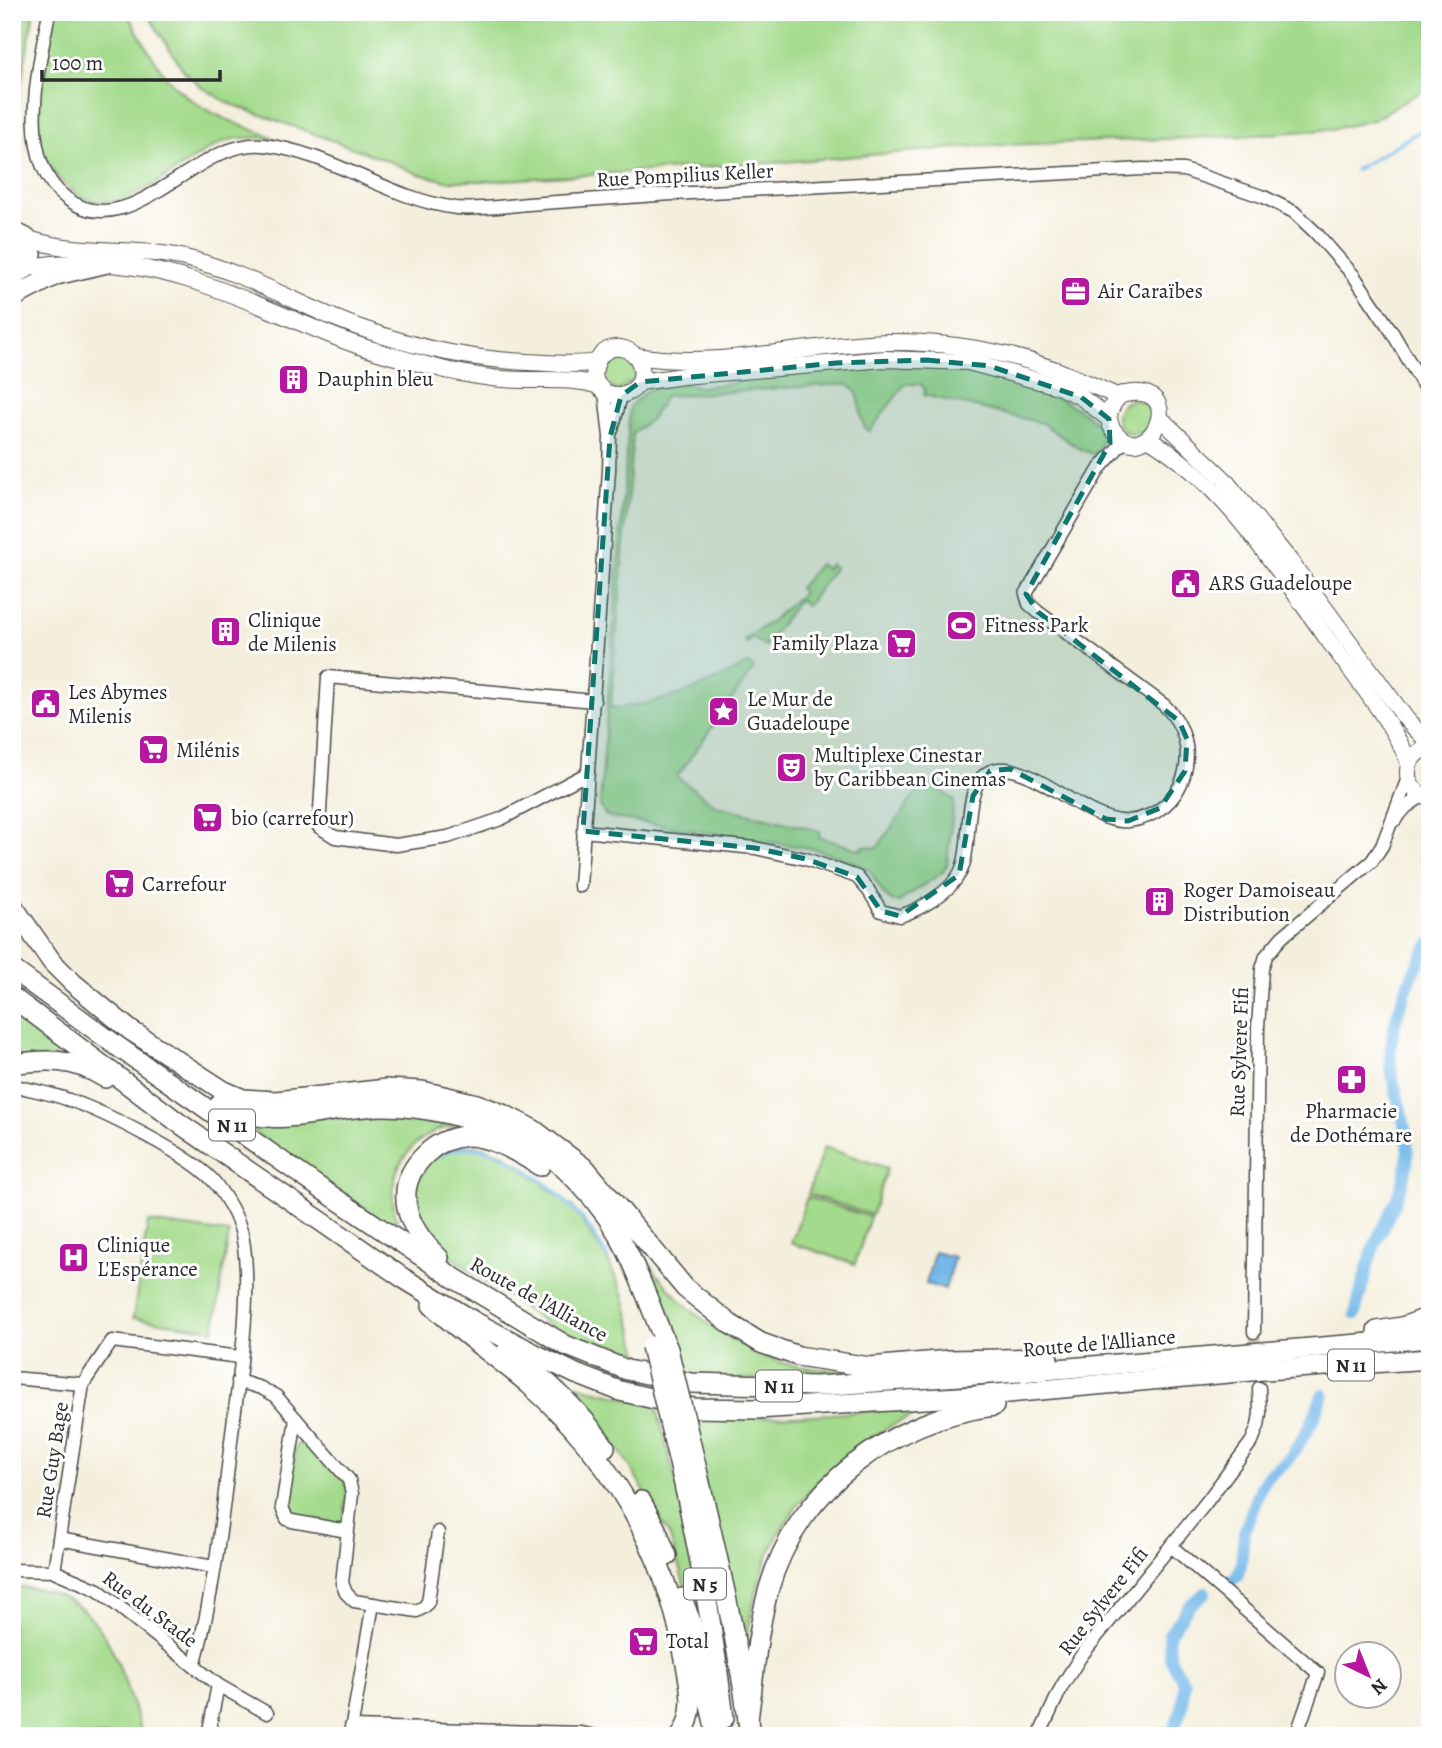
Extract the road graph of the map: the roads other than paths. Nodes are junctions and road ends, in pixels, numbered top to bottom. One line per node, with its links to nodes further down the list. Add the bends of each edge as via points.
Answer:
1 (49, 12): 11 (street, Rue Pompilius Keller, via 34,132 43,171 53,186 86,209 106,212 123,208 228,149 259,144 290,149 421,200 460,208 1184,170 1265,197 1294,212 1354,276)
2 (19, 234): 4 (main road, via 32,254); 7 (main road, via 69,249 149,251 192,260 411,346 505,361)
3 (107, 263): 4 (main road, via 52,264); 5 (main road, via 56,275); 9 (main road, via 189,278 405,360 503,379 579,381)
4 (19, 272)
5 (12, 298)
6 (637, 356): 7 (main road, via 619,348 606,352); 8 (main road); 10 (main road, via 682,360 889,342 939,344 1020,358 1117,396)
7 (597, 362): 9 (main road, via 594,374)
8 (640, 382): 9 (main road, via 632,391); 13 (main road, via 885,359 968,362 1058,386 1081,397)
9 (608, 391): 15 (street, via 610,437)
10 (1122, 394): 12 (main road, via 1136,391 1150,396); 13 (main road, via 1113,402)
11 (1430, 397)
12 (1160, 418): 14 (main road); 16 (main road, via 1224,479)
13 (1116, 430): 14 (main road, via 1135,442); 21 (street, via 1100,468 1026,594 1038,612 1179,721 1188,751 1185,771 1172,798 1160,808 1128,821 1106,819 1010,769 990,771 977,785 958,876 936,897 900,916 881,911 857,877 806,859 755,848)
14 (1148, 438): 17 (main road, via 1188,465 1235,514 1356,677 1397,739)
15 (594, 701): 18 (street); 18 (street, via 328,677 319,827 335,837 396,845 448,837 502,819)
16 (1430, 745): 17 (main road, via 1419,751)
17 (1408, 770): 19 (main road, via 1415,792); 20 (street, Rue Sylvere Fifi)
18 (588, 773): 21 (street)
19 (1426, 797): 20 (street, Rue Sylvere Fifi, via 1406,807)
20 (1390, 825): 35 (street, Rue Sylvere Fifi, via 1372,861 1282,937 1262,969)
21 (583, 831): 22 (street)
22 (580, 886)
23 (12, 905): 30 (main road, via 52,962 73,983 130,1030 224,1091 243,1099 276,1101 387,1089 452,1097 534,1130 586,1169)
24 (12, 969): 27 (main road, Route de l'Alliance / N 11)
25 (12, 997): 29 (main road, Route de l'Alliance / N 11)
26 (12, 1064): 29 (main road, via 62,1060 94,1071)
27 (148, 1067): 32 (main road, Route de l'Alliance / N 11); 37 (main road, via 224,1107 262,1119 367,1106 423,1108 517,1136 561,1165 598,1206 627,1250)
28 (12, 1085): 39 (street, via 100,1113 185,1157 215,1182 236,1216 243,1239 246,1270)
29 (179, 1124): 31 (main road, Route de l'Alliance / N 11)
30 (612, 1199): 37 (main road, via 648,1275); 41 (main road, via 707,1307 761,1343 798,1356 870,1367 1032,1358)
31 (403, 1278): 34 (main road, Route de l'Alliance / N 11); 65 (main road, via 450,1323 531,1387 594,1452 632,1510 659,1566 678,1622 692,1700)
32 (454, 1278): 37 (main road, via 415,1231 405,1199 407,1184 420,1160 444,1140 466,1136 522,1154 570,1191 613,1249); 41 (main road, Route de l'Alliance / N 11, via 587,1356 691,1383 817,1386)
33 (1430, 1317): 38 (main road)
34 (475, 1322): 45 (main road, Route de l'Alliance / N 11, via 576,1374 620,1391 693,1408 782,1408); 66 (main road, via 573,1408 638,1497 656,1529 691,1622)
35 (1254, 1332)
36 (1430, 1338): 38 (main road, Route de l'Alliance / N 11)
37 (659, 1348): 48 (main road, N 5, bridge)
38 (1289, 1350): 41 (main road, Route de l'Alliance / N 11)
39 (240, 1357): 43 (street); 44 (street, via 112,1341)
40 (1430, 1359): 45 (main road, Route de l'Alliance / N 11)
41 (1129, 1364)
42 (12, 1378): 44 (street, Rue Guy Bage)
43 (238, 1381): 47 (street, via 276,1396); 53 (street)
44 (83, 1384): 51 (street, Rue Guy Bage)
45 (1126, 1384): 60 (main road, via 1087,1398 962,1412 884,1443 841,1476 794,1530 770,1585 762,1614)
46 (1259, 1388): 52 (street, Rue Sylvere Fifi, via 1260,1413 1252,1441)
47 (296, 1419): 49 (street, via 349,1480 352,1494); 49 (street, via 284,1513 292,1521)
48 (681, 1435): 60 (main road, N 5, via 720,1570); 67 (main road, N 5)
49 (347, 1531): 56 (street, via 343,1588 354,1601)
50 (438, 1532): 56 (street, via 424,1607 417,1611)
51 (59, 1539): 53 (street); 55 (street, Rue Guy Bage)
52 (1171, 1546): 68 (street, Rue Sylvere Fifi, via 1081,1656); 69 (street, via 1318,1673)
53 (214, 1567): 57 (street)
54 (12, 1570): 55 (street, Rue du Stade)
55 (54, 1571): 57 (street, Rue du Stade, via 98,1590)
56 (373, 1604): 61 (street)
57 (194, 1666): 58 (street, Rue du Stade)
58 (218, 1685): 59 (street, Rue du Stade); 63 (street)
59 (267, 1713)
60 (749, 1728)
61 (350, 1731): 62 (street)
62 (526, 1733): 64 (street)
63 (208, 1736)
64 (595, 1736)
65 (681, 1736)
66 (717, 1736)
67 (727, 1736)
68 (1039, 1736)
69 (1296, 1736)

